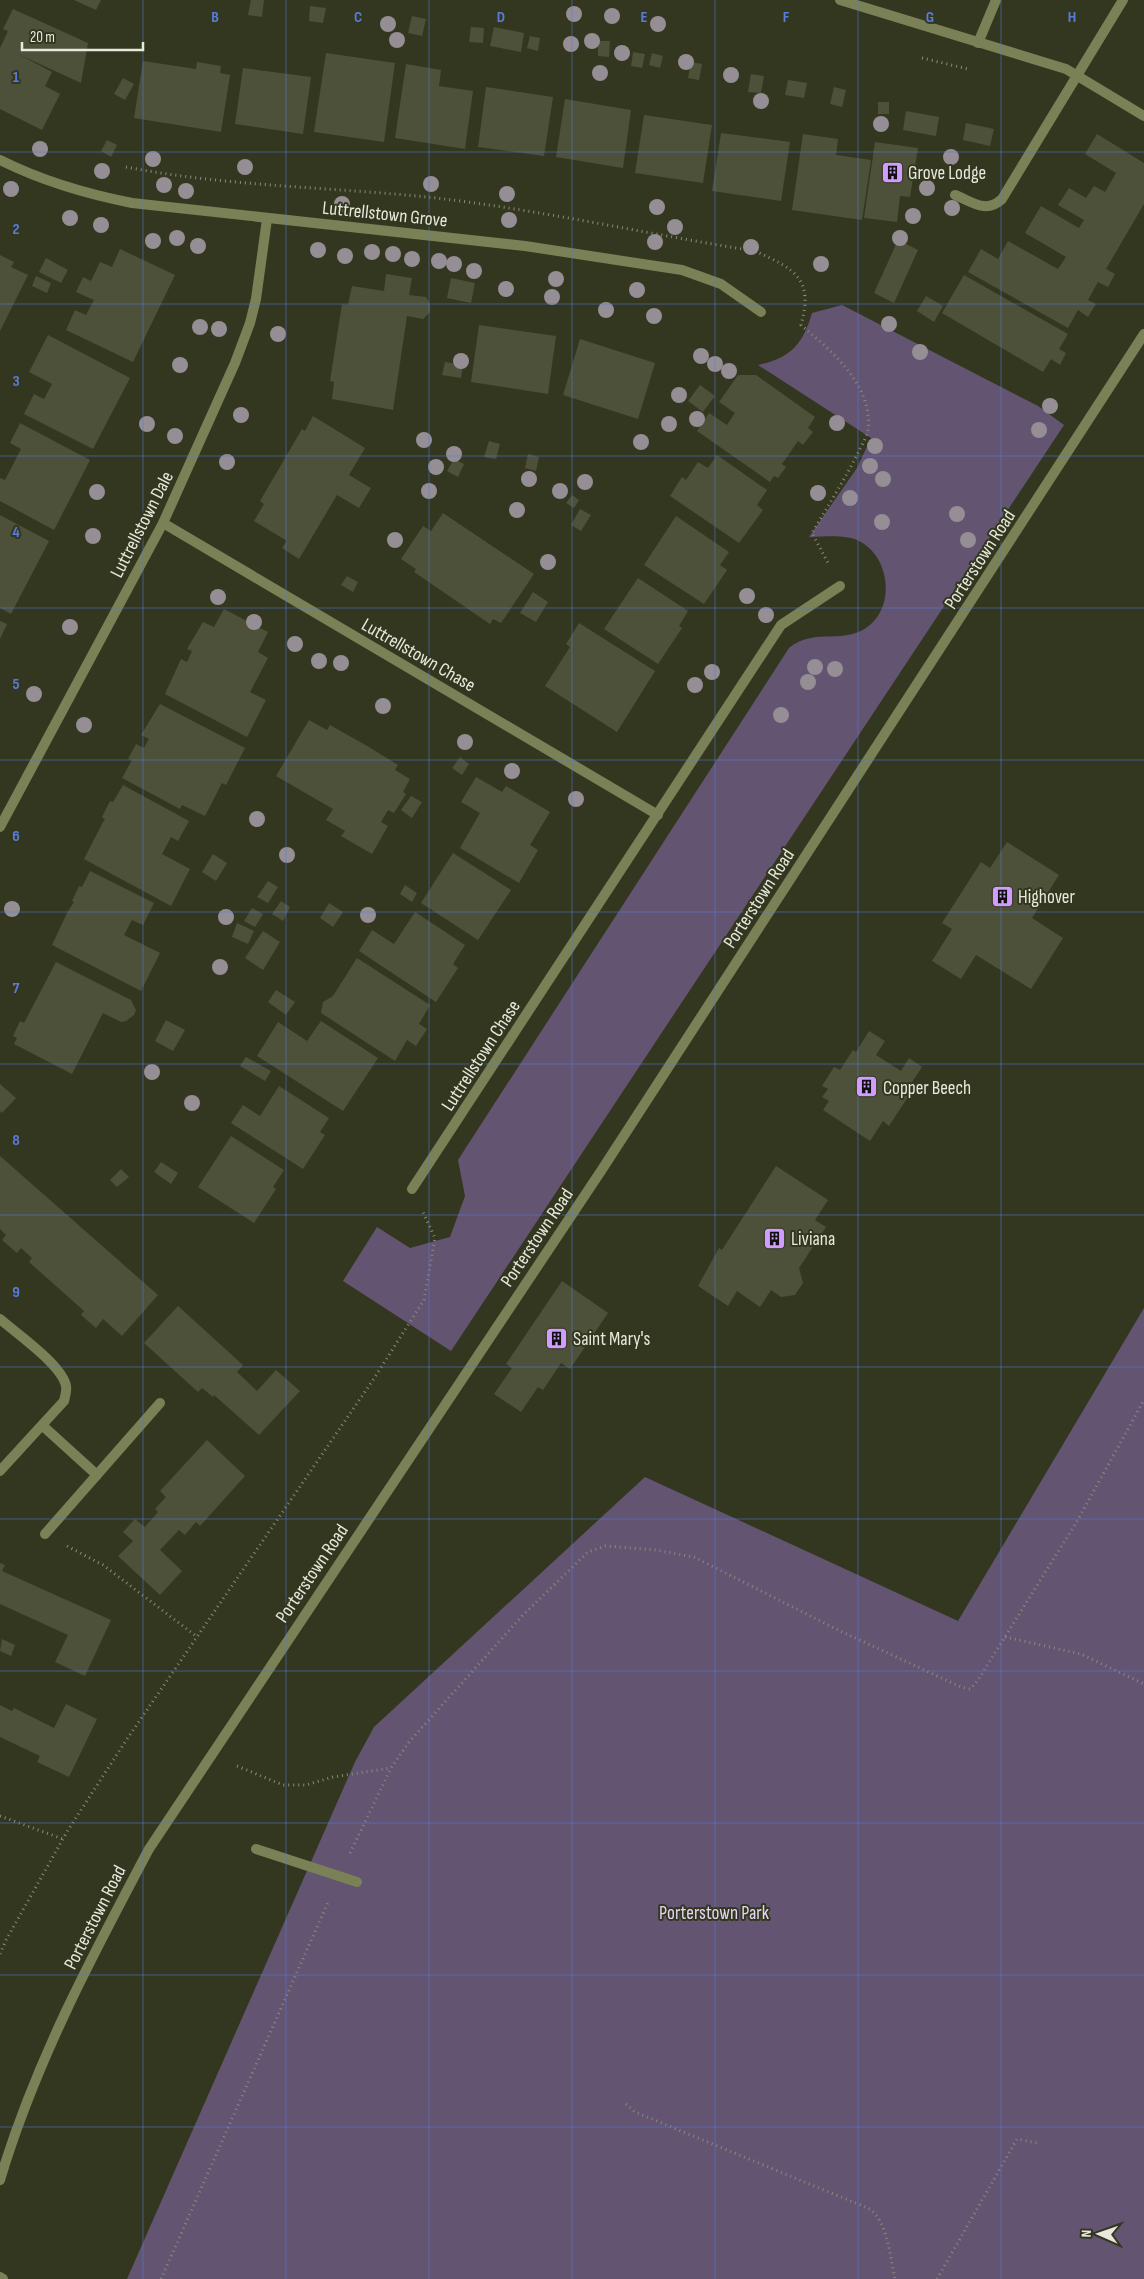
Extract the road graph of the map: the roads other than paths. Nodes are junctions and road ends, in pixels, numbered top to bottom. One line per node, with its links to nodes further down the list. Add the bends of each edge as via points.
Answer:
1 (840, 0): 4 (street)
2 (996, 0): 5 (street)
3 (1123, 0): 6 (street)
4 (853, 2): 5 (street)
5 (978, 43): 6 (street)
6 (1077, 75): 7 (street); 9 (street, via 1002,199 994,206 985,207)
7 (1144, 116)
8 (0, 160): 10 (street, Luttrellstown Grove, via 56,184 95,196)
9 (955, 194)
10 (267, 219): 11 (street, Luttrellstown Grove, via 542,248 682,270 721,284); 13 (street, Luttrellstown Dale, via 261,273 250,323)
11 (761, 312)
12 (1144, 334): 26 (street, Porterstown Road, via 601,1171 149,1849 93,1955 38,2073)
13 (163, 523): 15 (street, Luttrellstown Chase); 16 (street, Luttrellstown Dale)
14 (840, 586): 15 (street, Luttrellstown Chase, via 781,625)
15 (658, 815): 17 (street, Luttrellstown Chase)
16 (0, 827)
17 (412, 1189)
18 (0, 1319): 20 (street, via 51,1363 67,1387 64,1401)
19 (160, 1404): 22 (street)
20 (43, 1426): 21 (street); 22 (street)
21 (0, 1472)
22 (97, 1475): 23 (street)
23 (45, 1534)
24 (256, 1849): 25 (street)
25 (356, 1882)
26 (0, 2180)

